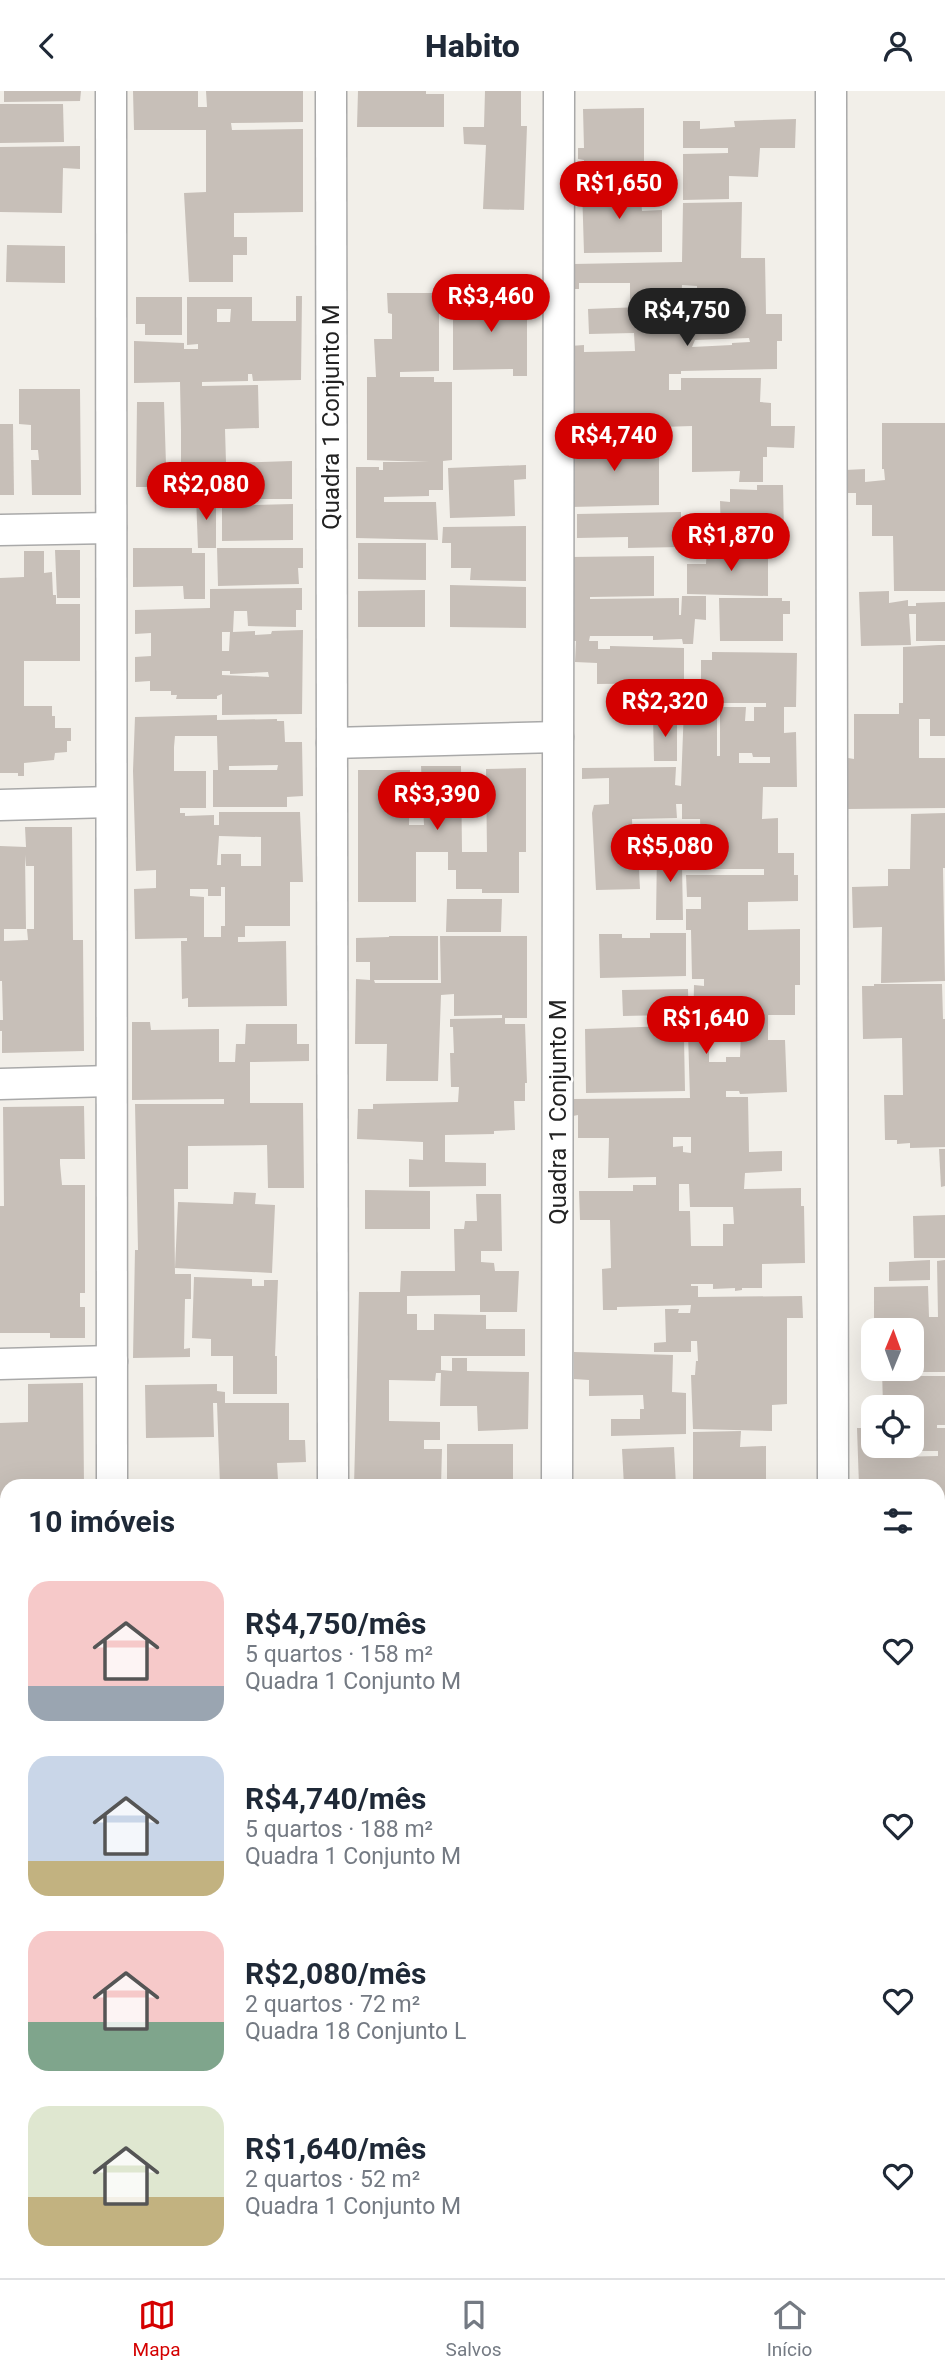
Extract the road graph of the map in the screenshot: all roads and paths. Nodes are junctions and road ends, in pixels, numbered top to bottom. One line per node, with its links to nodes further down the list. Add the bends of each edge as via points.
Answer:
1 (111, 91): 5 (street)
2 (331, 91): 8 (street, Quadra 1 Conjunto M)
3 (559, 91): 7 (street, Quadra 1 Conjunto M)
4 (831, 91): 18 (street)
5 (111, 528): 6 (street); 9 (street)
6 (0, 530)
7 (558, 737): 8 (street); 17 (street, Quadra 1 Conjunto M)
8 (332, 743): 16 (street, Quadra 1 Conjunto M)
9 (111, 802): 10 (street); 11 (street)
10 (0, 805)
11 (111, 1081): 12 (street); 13 (street)
12 (0, 1084)
13 (112, 1361): 14 (street); 15 (street)
14 (0, 1364)
15 (112, 1479)
16 (333, 1479)
17 (557, 1479)
18 (833, 1479)

